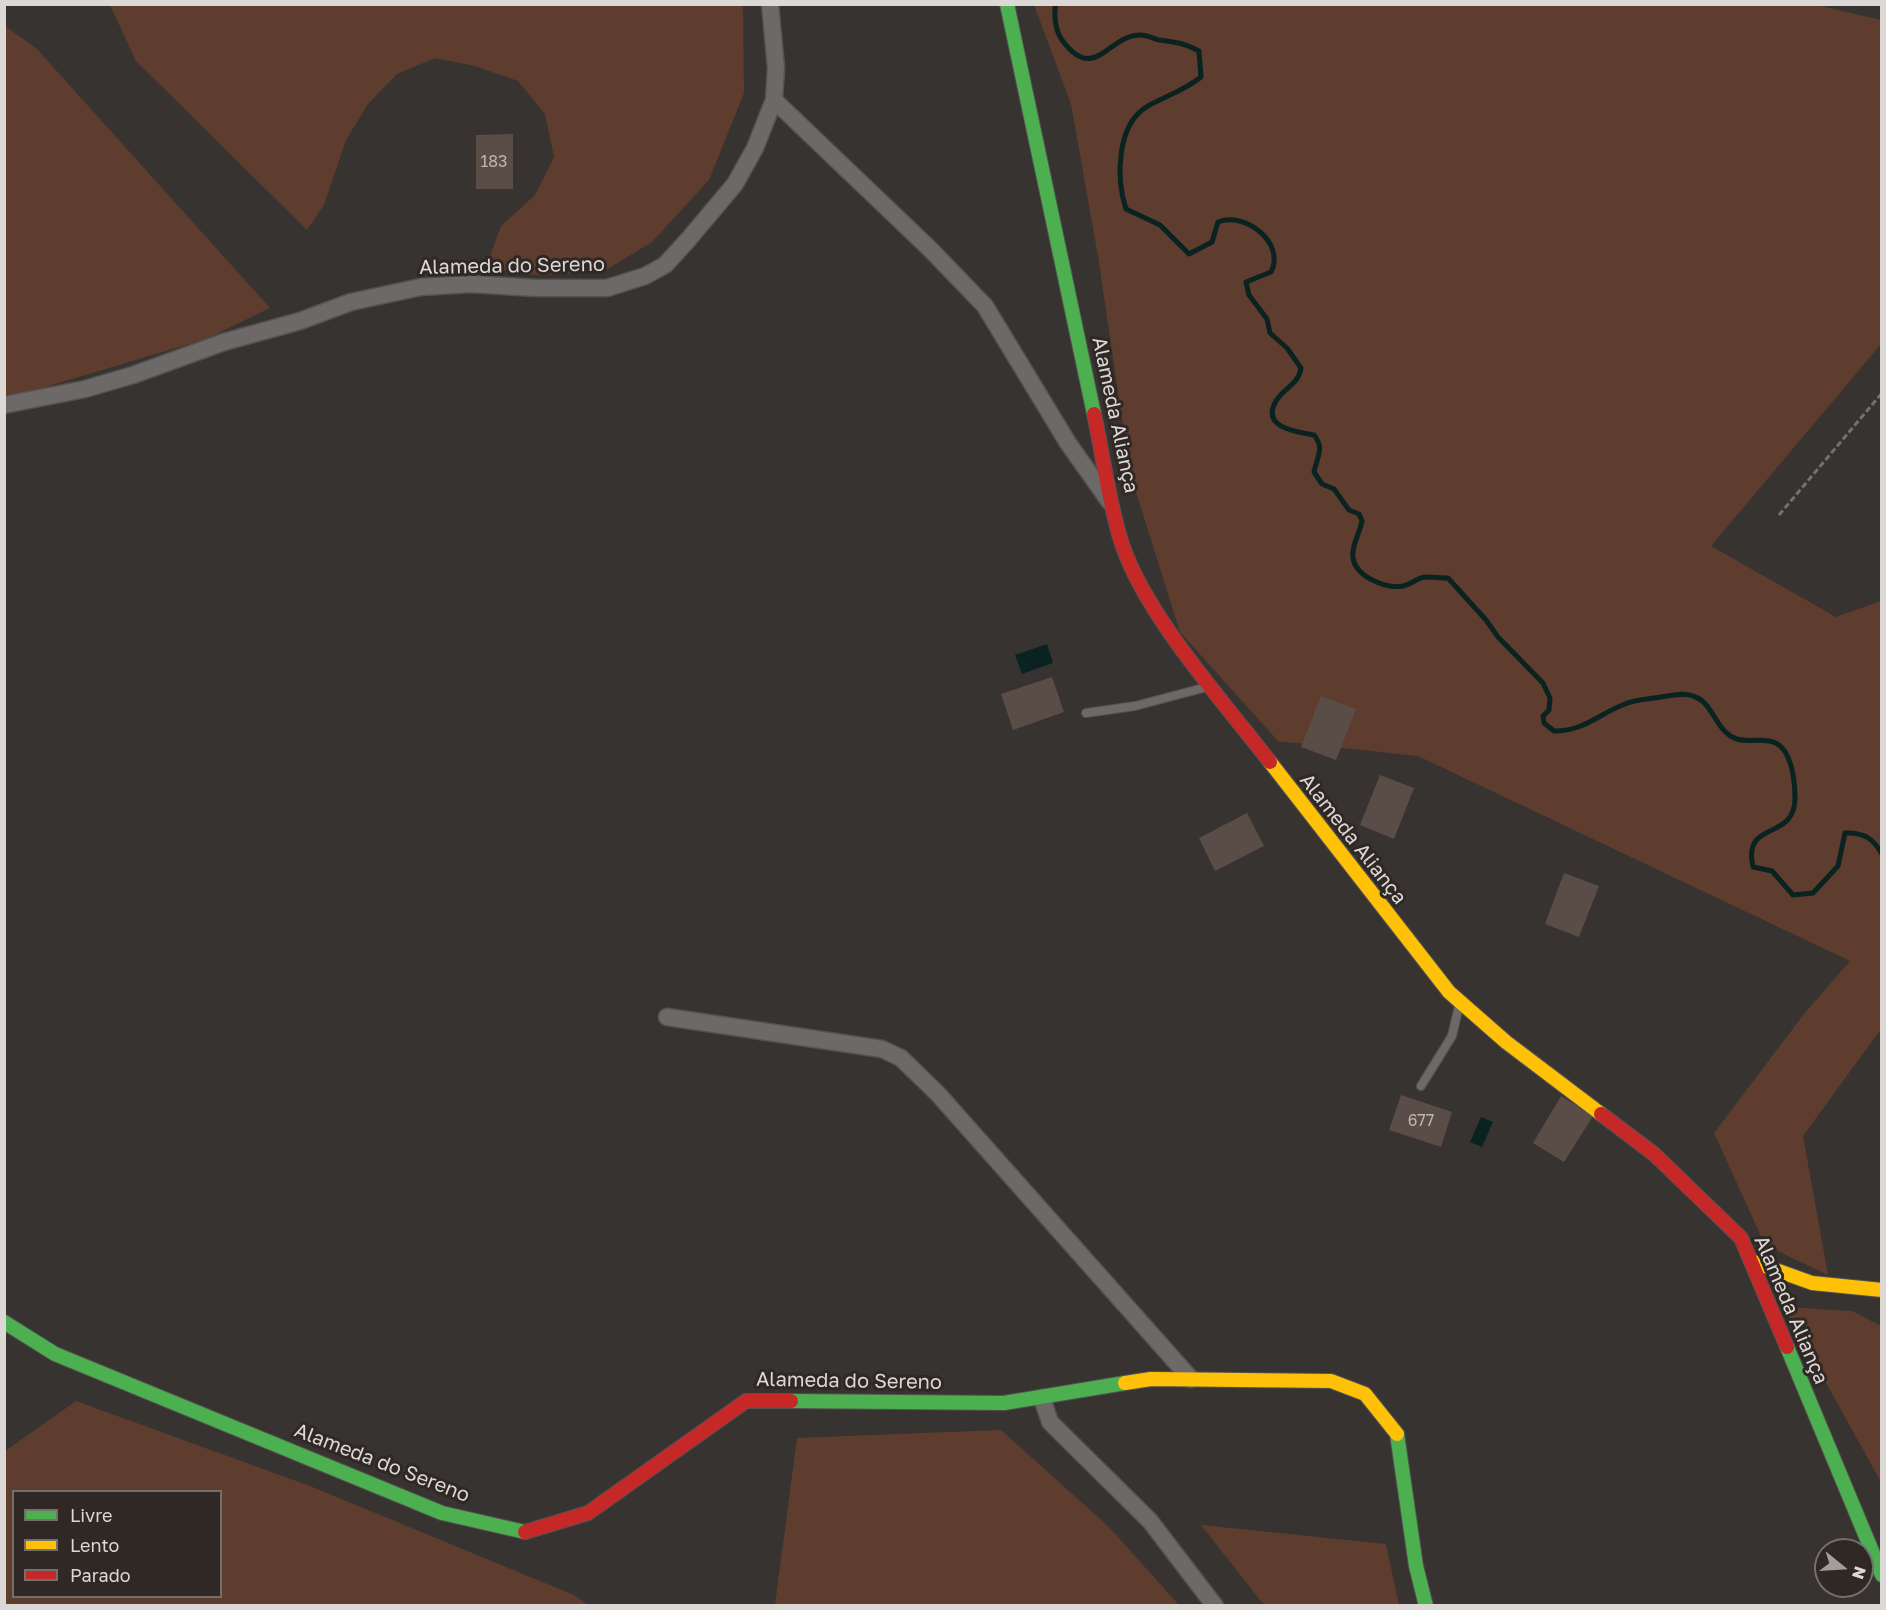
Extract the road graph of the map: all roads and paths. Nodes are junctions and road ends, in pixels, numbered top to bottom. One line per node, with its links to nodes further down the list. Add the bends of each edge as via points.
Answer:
1 (770, 4): 3 (street, Alameda do Sereno, via 776,68)
2 (1007, 4): 6 (street, Alameda Aliança)
3 (774, 100): 5 (street, Alameda do Sereno, via 735,184 665,265 645,276 607,288 471,284 421,287 351,302 123,378); 6 (street, via 985,306 1068,443)
4 (1881, 393): 7 (path)
5 (4, 405)
6 (1115, 509): 8 (street, Alameda Aliança, via 1122,544 1133,568)
7 (1779, 515)
8 (1211, 686): 9 (lane, via 1135,706); 10 (street, Alameda Aliança)
9 (1086, 712)
10 (1460, 1002): 12 (lane, via 1452,1036); 13 (street, Alameda Aliança, via 1677,1175 1741,1238)
11 (667, 1017): 16 (street, via 882,1049 901,1058 938,1094)
12 (1421, 1086)
13 (1750, 1261): 14 (street, via 1812,1283); 18 (street, Alameda Aliança)
14 (1881, 1290)
15 (4, 1322): 17 (street, Alameda do Sereno, via 55,1354 442,1513 526,1532 588,1513 746,1401 1004,1403)
16 (1191, 1379): 17 (street, Alameda do Sereno, via 1151,1378); 20 (street, Alameda do Sereno, via 1330,1381 1365,1394 1397,1433 1416,1566)
17 (1042, 1398): 19 (street, via 1050,1422 1150,1521)
18 (1881, 1575)
19 (1215, 1605)
20 (1426, 1605)

